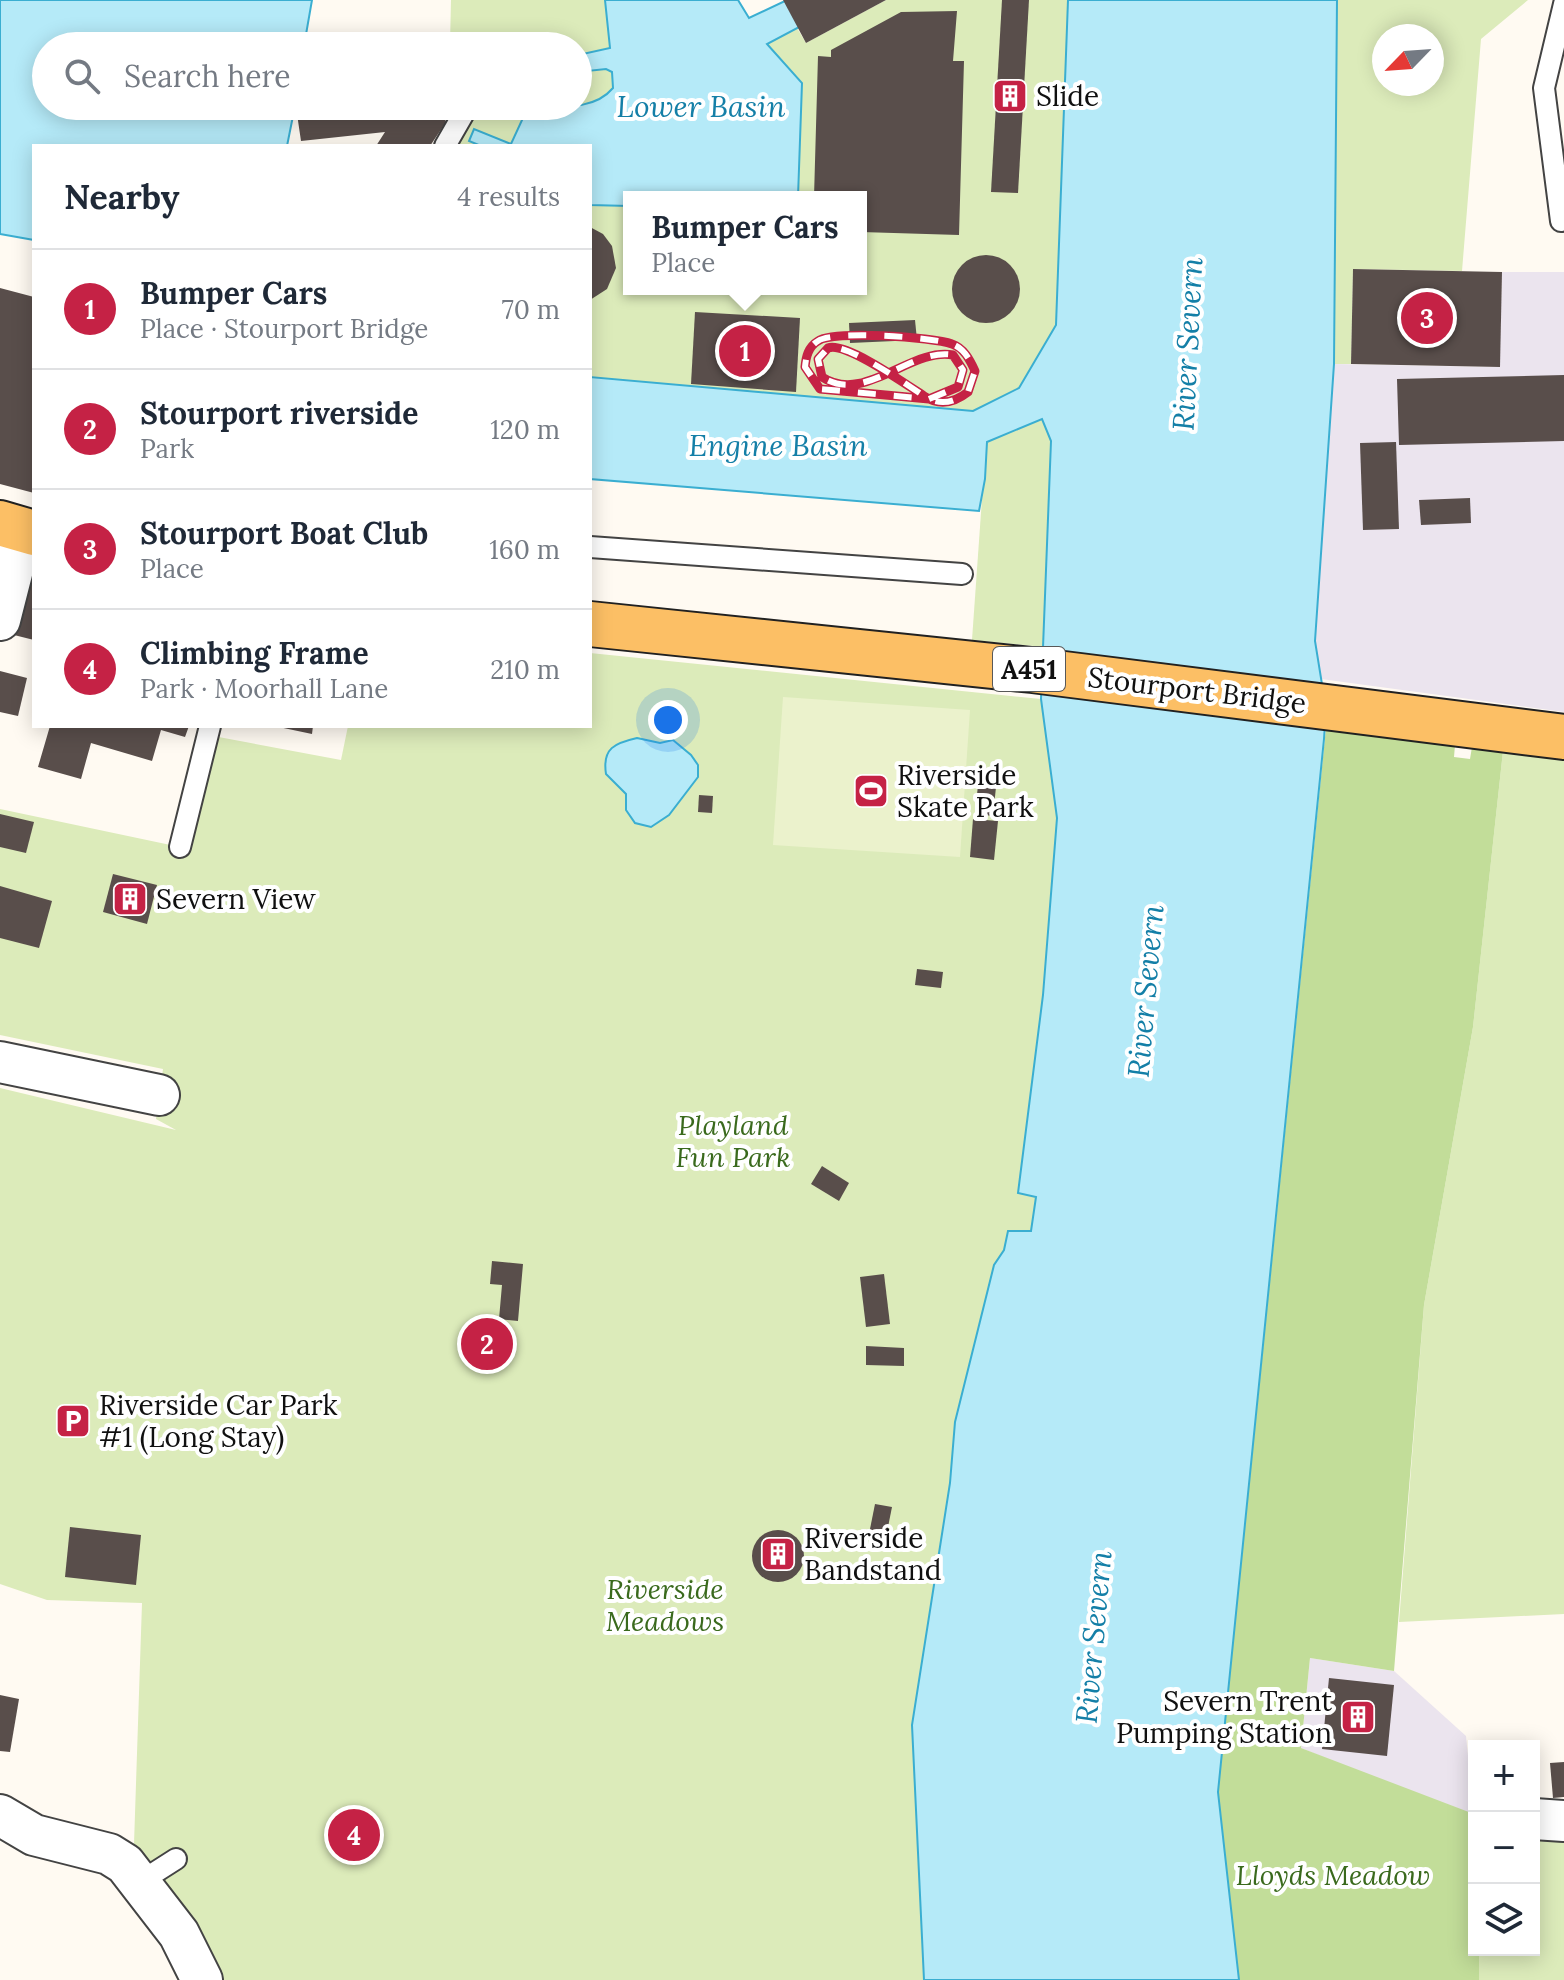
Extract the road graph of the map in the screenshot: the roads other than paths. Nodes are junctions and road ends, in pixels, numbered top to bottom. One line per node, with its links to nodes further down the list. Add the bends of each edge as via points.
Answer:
1 (1564, 4): 4 (lane, via 1544,88)
2 (460, 120): 3 (lane)
3 (446, 144)
4 (1561, 221)
5 (19, 529): 8 (street)
6 (592, 547): 7 (lane)
7 (962, 574)
8 (0, 620)
9 (592, 624): 11 (main road, Stourport Bridge / A451, via 1048,672)
10 (210, 728): 12 (lane)
11 (1564, 737)
12 (180, 847)
13 (0, 1062): 14 (street)
14 (159, 1095)
15 (1540, 1819): 16 (street)
16 (1564, 1821)
17 (11, 1825): 19 (street, via 109,1854)
18 (176, 1859): 19 (lane)
19 (140, 1882): 20 (street, via 194,1958)
20 (202, 1980)

